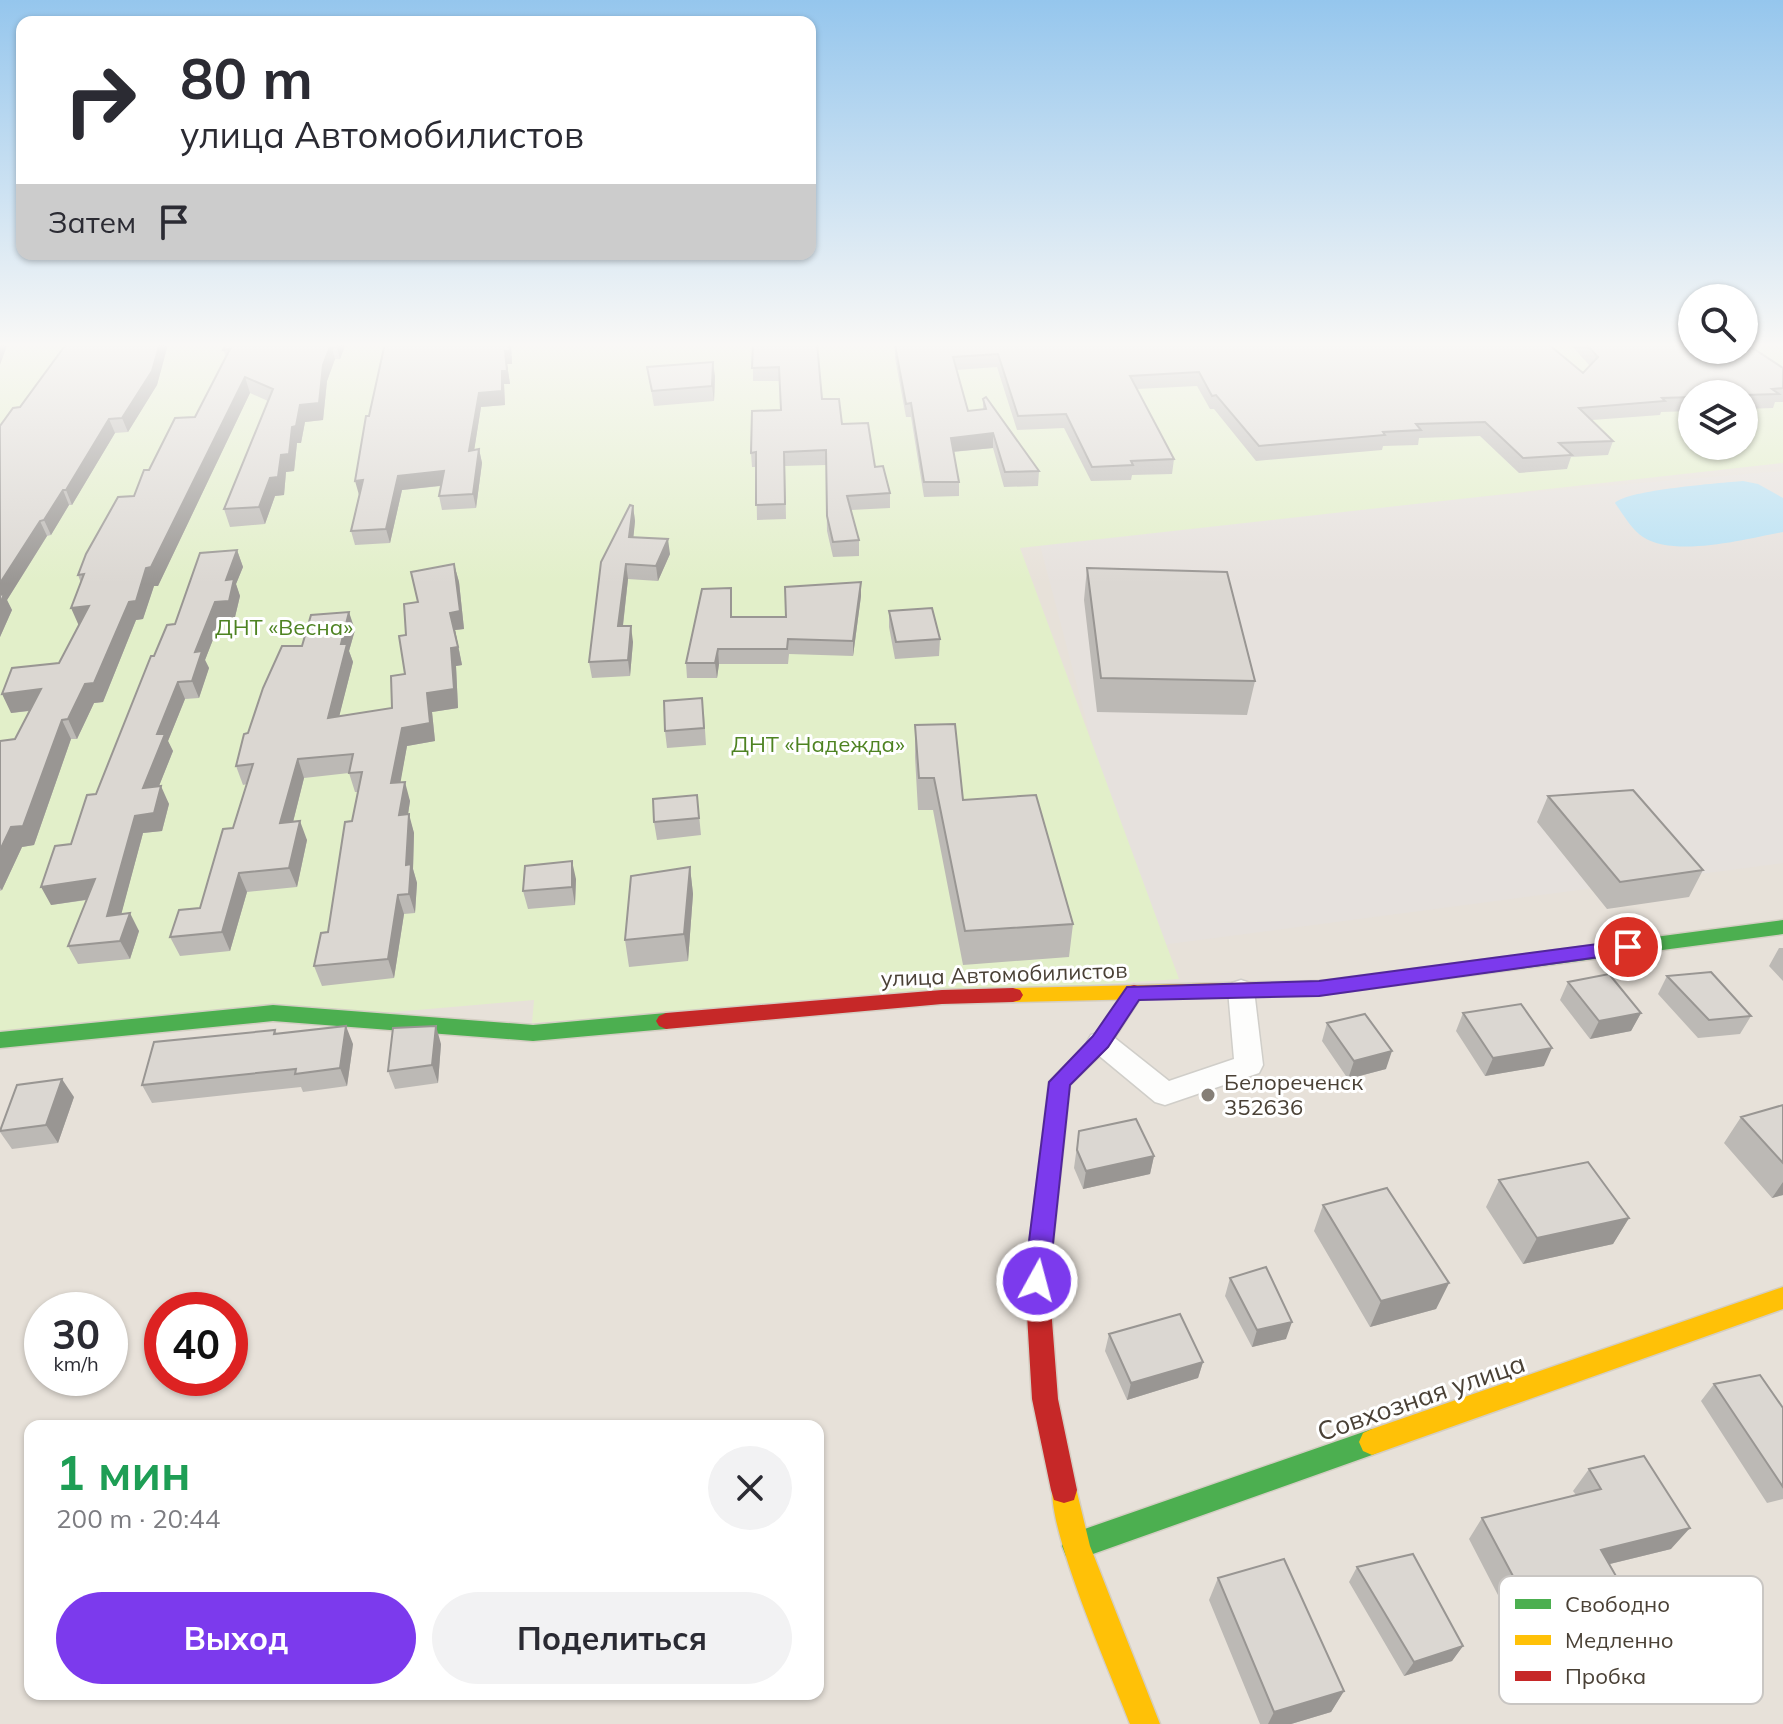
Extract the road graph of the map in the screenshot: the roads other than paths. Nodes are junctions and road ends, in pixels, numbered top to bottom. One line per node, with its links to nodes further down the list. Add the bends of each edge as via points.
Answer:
1 (1783, 927): 2 (street, улица Автомобилистов, via 1319,988)
2 (1241, 990): 3 (street, улица Автомобилистов); 5 (street, via 1249,1065 1165,1094)
3 (1134, 992): 4 (street, улица Автомобилистов, via 942,997 533,1033 273,1013); 5 (street)
4 (0, 1040)
5 (1101, 1042): 7 (street, via 1060,1082 1037,1281 1045,1399)
6 (1783, 1298): 7 (street, Совхозная улица)
7 (1076, 1546): 8 (street)
8 (1145, 1724)

